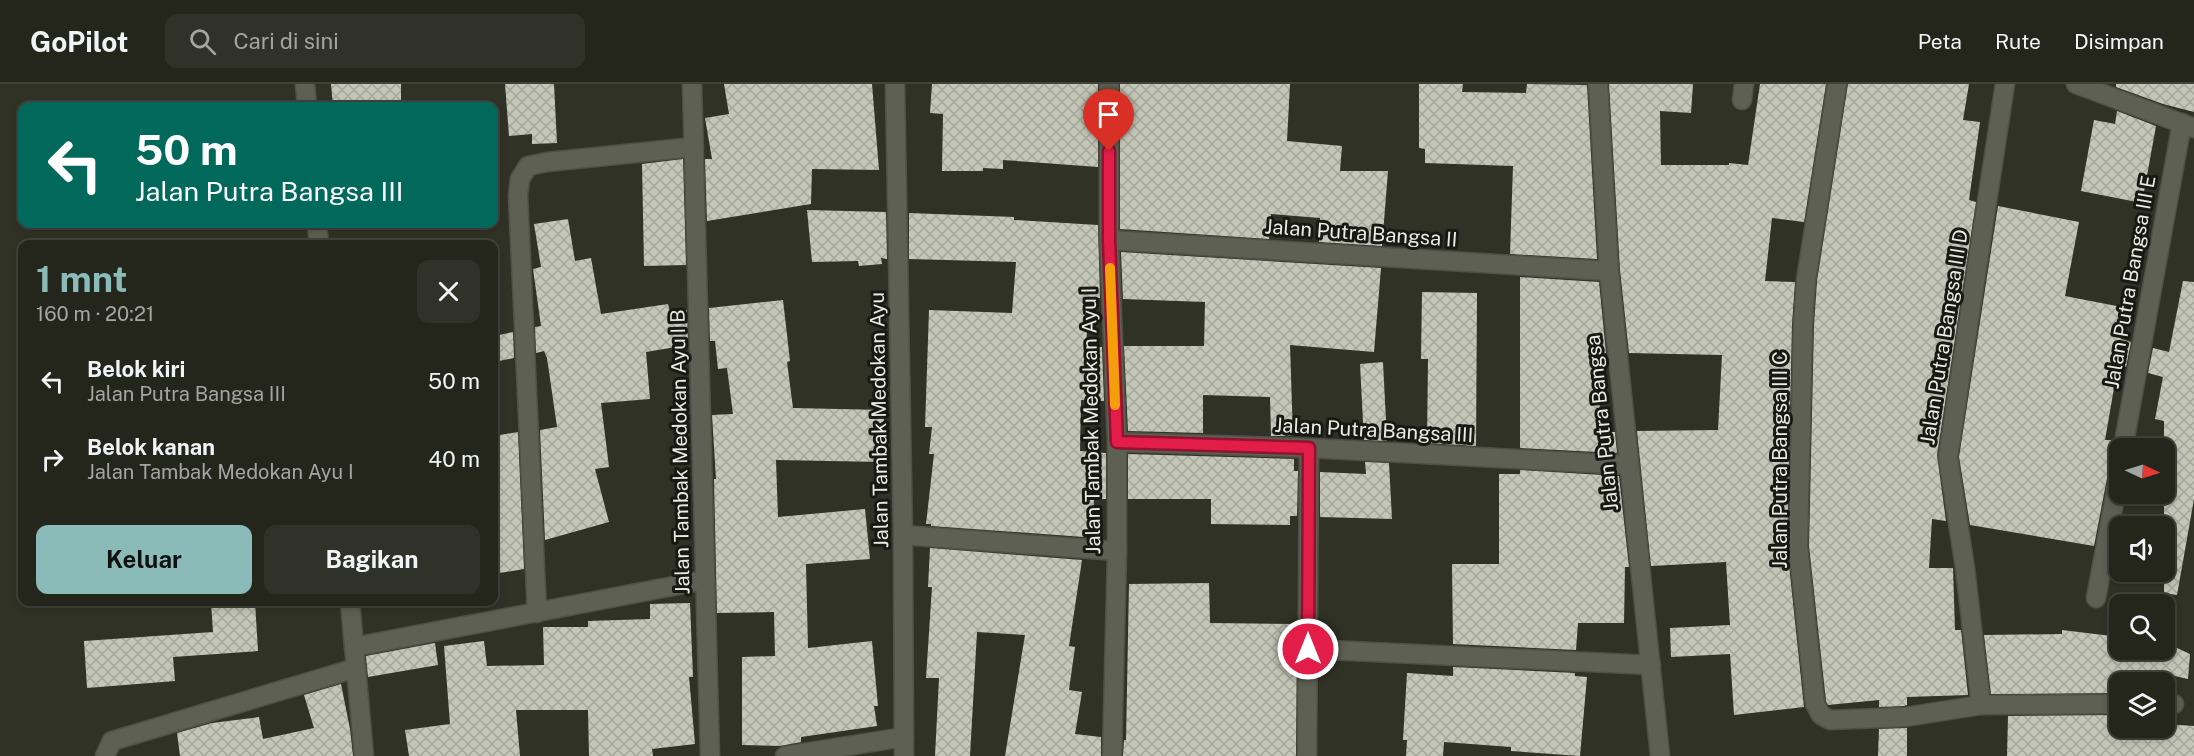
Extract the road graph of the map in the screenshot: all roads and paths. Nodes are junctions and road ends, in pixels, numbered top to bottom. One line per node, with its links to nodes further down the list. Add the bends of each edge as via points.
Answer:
1 (305, 84): 9 (street)
2 (692, 84): 11 (street, Jalan Tambak Medokan Ayu I B)
3 (895, 84): 19 (street, Jalan Tambak Medokan Ayu)
4 (1109, 84): 12 (street, Jalan Tambak Medokan Ayu I)
5 (1598, 84): 13 (street, Jalan Putra Bangsa)
6 (1837, 84): 30 (street, Jalan Putra Bangsa III C, via 1806,280 1803,324 1798,546 1815,704 1821,715 1830,720 1905,717)
7 (2005, 84): 30 (street, Jalan Putra Bangsa III D, via 1948,457)
8 (2076, 84): 10 (street)
9 (307, 102)
10 (2188, 126): 14 (street, Jalan Putra Bangsa III E)
11 (694, 147): 21 (street, Jalan Tambak Medokan Ayu I B); 24 (street, via 547,162 528,166 520,179)
12 (1109, 240): 13 (street, Jalan Putra Bangsa II); 15 (street, Jalan Tambak Medokan Ayu I)
13 (1609, 271): 17 (street, Jalan Putra Bangsa)
14 (2125, 438)
15 (1117, 442): 16 (street, Jalan Putra Bangsa III); 20 (street, Jalan Tambak Medokan Ayu I)
16 (1309, 448): 17 (street, Jalan Putra Bangsa III); 26 (street)
17 (1629, 465): 27 (street, Jalan Putra Bangsa)
18 (2114, 504): 22 (street)
19 (903, 535): 20 (street); 31 (street, Jalan Tambak Medokan Ayu)
20 (1117, 551): 37 (street, Jalan Tambak Medokan Ayu I)
21 (705, 580): 24 (street); 34 (street, Jalan Tambak Medokan Ayu I B)
22 (2096, 598)
23 (350, 606): 25 (street)
24 (537, 614): 25 (street)
25 (354, 647): 28 (street)
26 (1308, 649): 27 (street); 38 (street)
27 (1651, 665): 39 (street, Jalan Putra Bangsa)
28 (356, 668): 32 (street, via 112,741); 33 (street)
29 (2109, 704): 30 (street, Jalan Putra Bangsa III C)
30 (1981, 705)
31 (904, 737): 35 (street); 36 (street, Jalan Tambak Medokan Ayu)
32 (105, 756)
33 (364, 756)
34 (710, 756)
35 (785, 756)
36 (904, 756)
37 (1112, 756)
38 (1307, 756)
39 (1660, 756)

